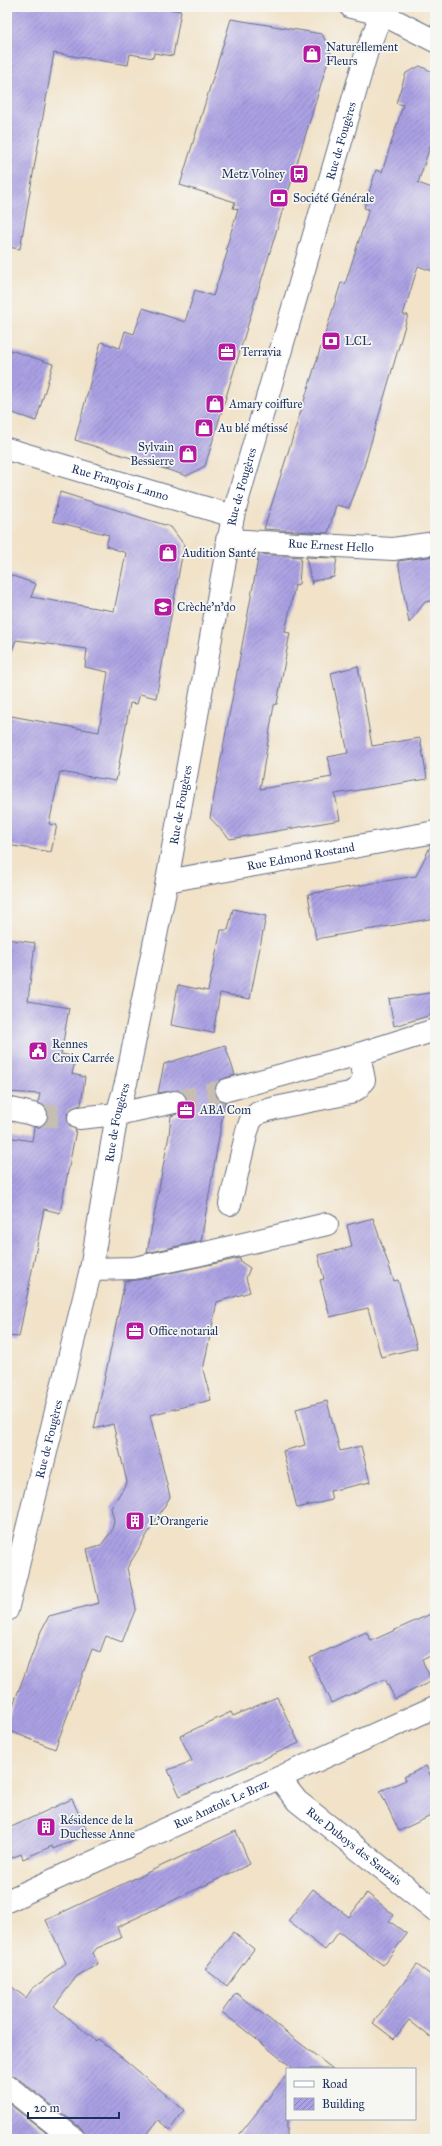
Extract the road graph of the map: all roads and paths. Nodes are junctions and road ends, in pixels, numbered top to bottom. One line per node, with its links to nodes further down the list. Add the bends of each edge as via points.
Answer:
1 (351, 7): 2 (main road)
2 (383, 11): 3 (main road); 5 (main road, Rue de Fougères, via 367,52)
3 (435, 41)
4 (7, 449): 5 (main road, Rue François Lanno)
5 (233, 516): 6 (main road, Rue de Fougères)
6 (227, 540): 7 (main road, Rue Ernest Hello, via 393,549); 9 (main road, Rue de Fougères)
7 (435, 543)
8 (435, 832): 9 (main road, Rue Edmond Rostand)
9 (167, 881): 15 (main road, Rue de Fougères)
10 (435, 1030): 11 (main road)
11 (359, 1054): 12 (main road); 18 (main road, via 364,1080 350,1093 275,1108 258,1113 251,1120)
12 (227, 1090)
13 (175, 1102): 15 (main road)
14 (7, 1108): 16 (main road)
15 (118, 1114): 17 (main road); 20 (main road, Rue de Fougères)
16 (36, 1115)
17 (79, 1118)
18 (230, 1204)
19 (327, 1224): 20 (main road, via 197,1256 134,1268)
20 (92, 1269): 21 (main road, Rue de Fougères)
21 (8, 1606)
22 (435, 1707): 23 (main road, Rue Anatole Le Braz)
23 (279, 1778): 24 (main road, Rue Anatole Le Braz); 25 (main road, Rue Duboys des Sauzais, via 297,1802)
24 (7, 1901)
25 (435, 1910)
26 (7, 2086): 27 (main road)
27 (74, 2139)

